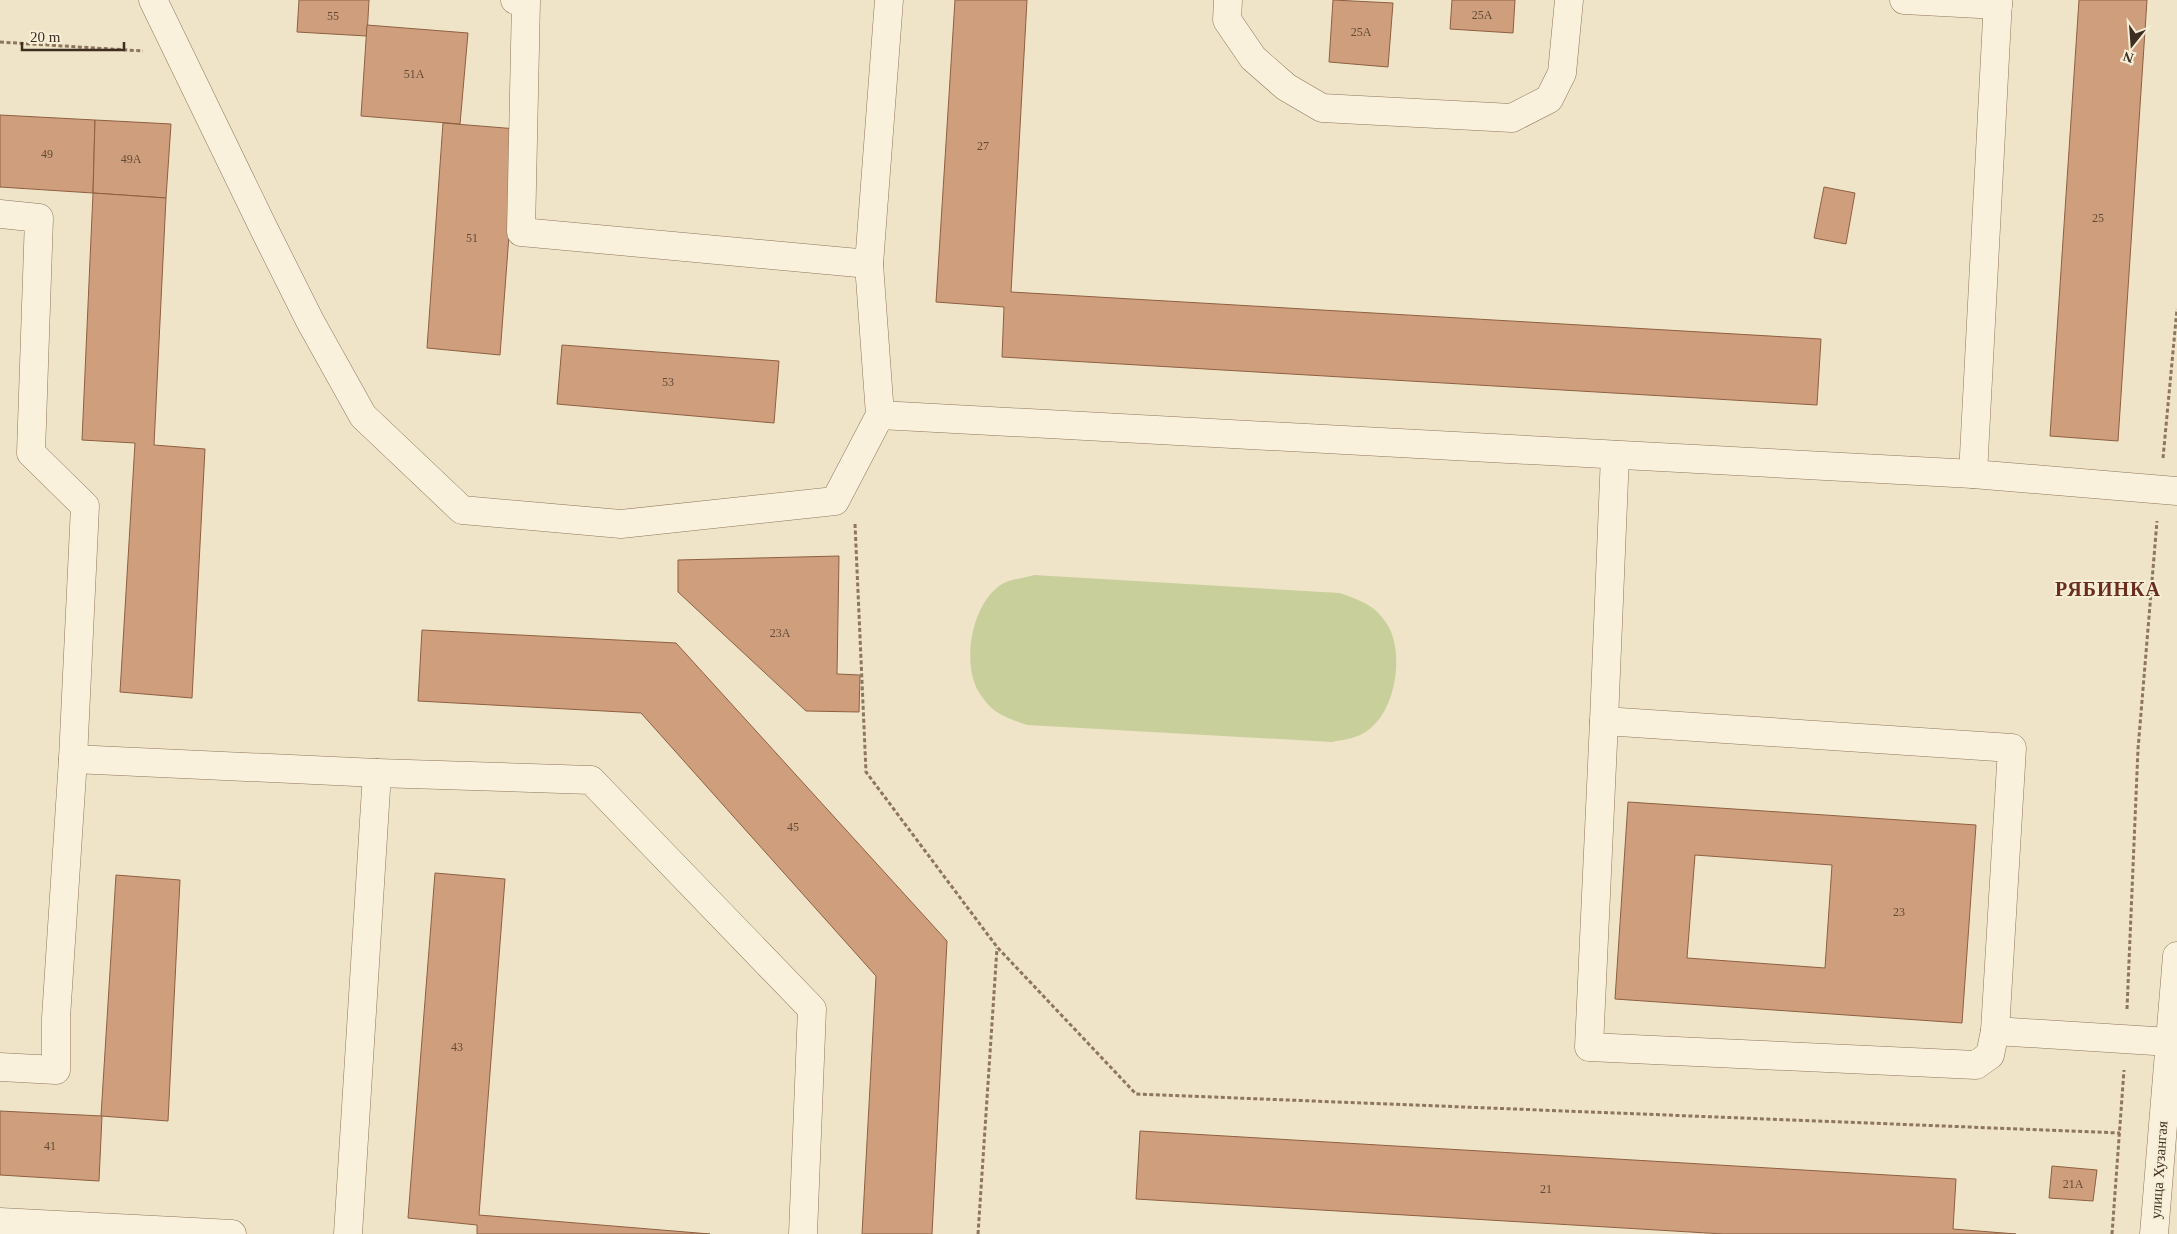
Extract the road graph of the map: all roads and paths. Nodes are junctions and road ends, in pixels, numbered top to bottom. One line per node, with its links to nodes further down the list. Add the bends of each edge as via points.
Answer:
1 (153, 0): 9 (street)
2 (515, 0): 11 (street, via 526,1 521,232)
3 (889, 0): 11 (street)
4 (1228, 0): 5 (street, via 1227,20 1253,58 1286,87 1322,108 1512,118 1549,99 1562,73)
5 (1569, 0)
6 (1904, 0): 7 (street)
7 (1998, 2): 15 (street)
8 (0, 42): 9 (path)
9 (178, 53): 13 (street, via 263,228 363,416 462,510 621,524 835,501)
10 (0, 214): 19 (street, via 39,218 31,453 84,506)
11 (869, 264): 13 (street)
12 (2177, 309): 16 (path)
13 (880, 416): 14 (street)
14 (1615, 455): 15 (street); 18 (street)
15 (1973, 474): 16 (street)
16 (2168, 490): 24 (path, via 2138,749)
17 (855, 516): 21 (path, via 866,772)
18 (1604, 721): 23 (street, via 2012,748); 23 (street, via 1589,1047 1976,1065 1990,1054)
19 (73, 759): 20 (street); 26 (street, via 56,1018 56,1070)
20 (377, 773): 32 (street); 33 (street, via 590,780 812,1009)
21 (998, 947): 27 (path, via 1136,1094); 34 (path)
22 (2177, 956): 25 (street, улица Хузангая)
23 (1995, 1031): 24 (street)
24 (2126, 1040): 25 (street); 27 (path)
25 (2170, 1042): 28 (street, улица Хузангая)
26 (0, 1068)
27 (2120, 1133): 35 (path)
28 (2169, 1156): 36 (street, улица Хузангая)
29 (0, 1222): 30 (street)
30 (140, 1232): 31 (street)
31 (232, 1234)
32 (348, 1234)
33 (803, 1234)
34 (978, 1234)
35 (2112, 1234)
36 (2154, 1234)

